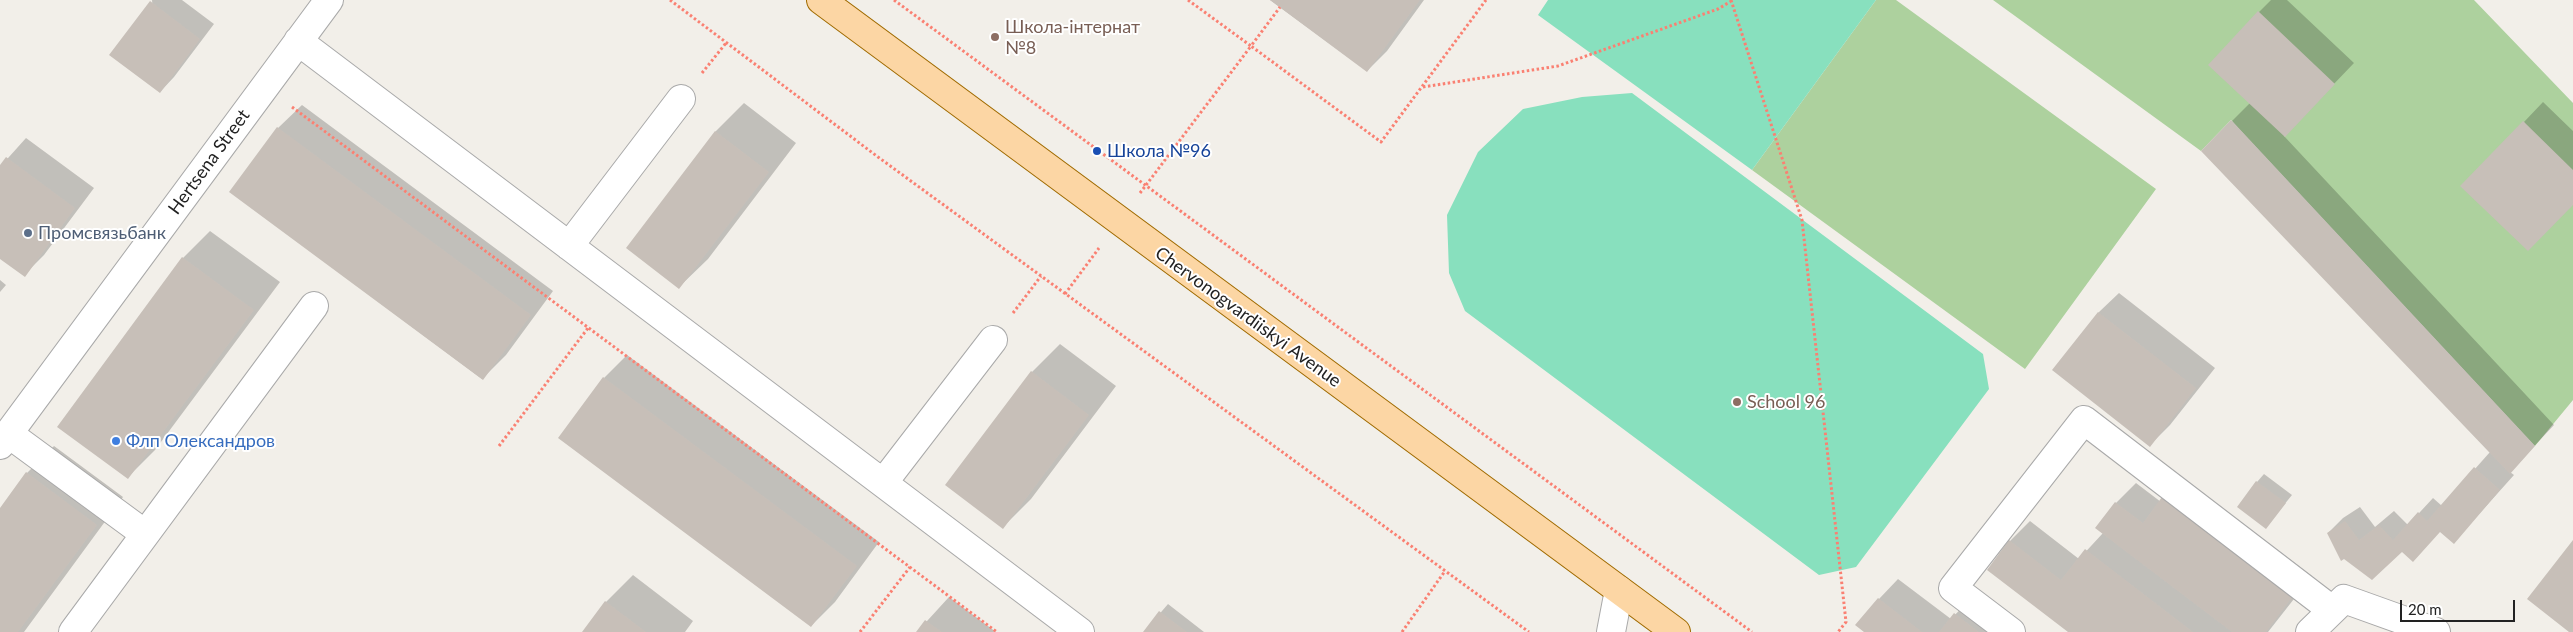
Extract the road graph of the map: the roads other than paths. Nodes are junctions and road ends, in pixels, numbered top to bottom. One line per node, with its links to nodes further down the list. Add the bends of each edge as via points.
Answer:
1 (329, 0): 3 (street, Hertsena Street)
2 (821, 0): 11 (main road, Chervonogvardiiskyi Avenue)
3 (298, 41): 5 (street); 8 (street, Hertsena Street)
4 (681, 99): 5 (street)
5 (570, 246): 9 (street)
6 (314, 306): 10 (street)
7 (993, 340): 9 (street)
8 (4, 440): 10 (street)
9 (883, 483): 14 (street)
10 (145, 534): 13 (street)
11 (1619, 590): 15 (street); 16 (main road, Chervonogvardiiskyi Avenue)
12 (2332, 610): 17 (street, via 2084,420 1953,588); 18 (street); 19 (street, via 2344,599)
13 (73, 632)
14 (1080, 632)
15 (1611, 632)
16 (1676, 632)
17 (2010, 632)
18 (2310, 632)
19 (2436, 632)

